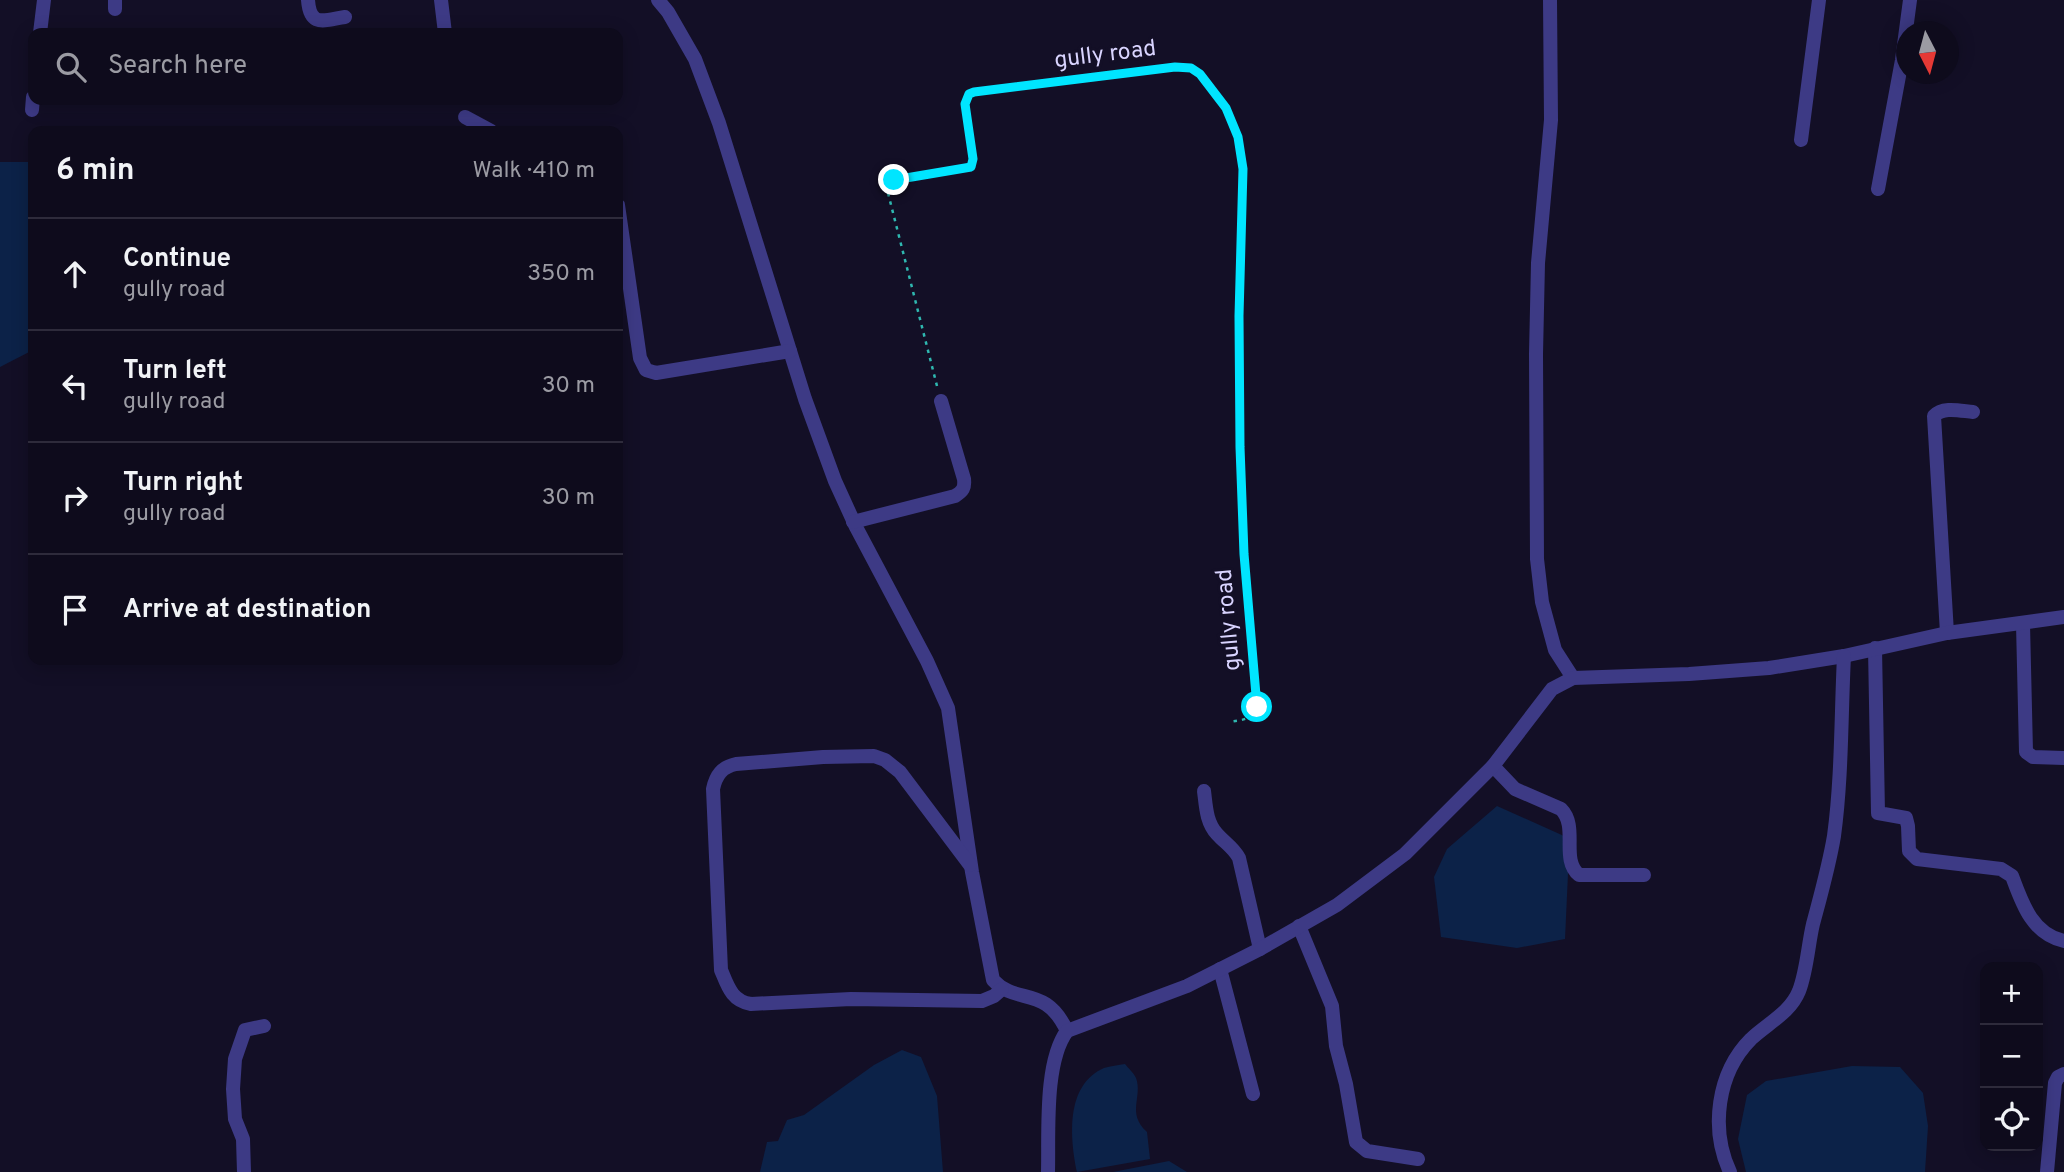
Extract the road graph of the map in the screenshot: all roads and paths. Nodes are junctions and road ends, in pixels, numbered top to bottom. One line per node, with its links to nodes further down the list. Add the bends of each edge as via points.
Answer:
1 (44, 0): 9 (street)
2 (308, 0): 8 (street, via 314,19)
3 (441, 0): 10 (street)
4 (658, 0): 16 (street, via 695,60 719,123)
5 (1550, 0): 25 (street, via 1551,120 1539,250 1536,354 1537,559 1555,650)
6 (1819, 0): 13 (street)
7 (1910, 0): 14 (street)
8 (345, 16)
9 (41, 28)
10 (444, 28)
11 (465, 117): 12 (street)
12 (482, 126)
13 (1801, 140)
14 (1878, 189)
15 (623, 240): 16 (street, via 640,358 646,370 656,373)
16 (790, 351): 19 (street)
17 (940, 401): 19 (street, via 964,479 961,492); 26 (path, gully road, via 888,182 971,167 965,104 974,92 1175,67 1200,74 1226,108 1238,137 1243,169 1240,447 1257,707 1248,718)
18 (1973, 412): 22 (street, via 1944,410 1934,416)
19 (853, 522): 30 (street, via 948,708)
20 (2064, 617): 21 (street)
21 (2023, 624): 22 (street); 27 (street, via 2026,752 2033,757)
22 (1947, 633): 23 (street)
23 (1875, 648): 24 (street); 33 (street, via 1878,813 1906,818 1909,851 1917,859 2007,872 2029,917)
24 (1844, 656): 25 (street, via 1756,669); 44 (street, via 1839,779 1826,878 1793,1003 1751,1039 1725,1077 1719,1130)
25 (1573, 678): 28 (street, via 1552,689)
26 (1229, 722)
27 (2064, 758)
28 (1493, 766): 31 (street, via 1515,789 1565,813 1571,864 1579,875); 32 (street, via 1405,854 1337,905)
29 (1204, 791): 34 (street, via 1210,826 1240,858)
30 (971, 867): 36 (street, via 993,980); 36 (street, via 900,772 874,756 736,764 715,779 721,970 733,996 741,1002 982,1001)
31 (1644, 875)
32 (1299, 926): 34 (street); 41 (street, via 1332,1006 1356,1142 1367,1151)
33 (2064, 941)
34 (1260, 949): 35 (street)
35 (1220, 969): 38 (street); 40 (street)
36 (1002, 989): 38 (street, via 1035,997 1052,1008)
37 (264, 1026): 42 (street, via 245,1030 235,1059 233,1099 243,1139)
38 (1067, 1031): 43 (street, via 1052,1066)
39 (2064, 1074): 45 (street, via 2055,1083)
40 (1253, 1094)
41 (1418, 1159)
42 (244, 1172)
43 (1048, 1172)
44 (1730, 1172)
45 (2047, 1172)

